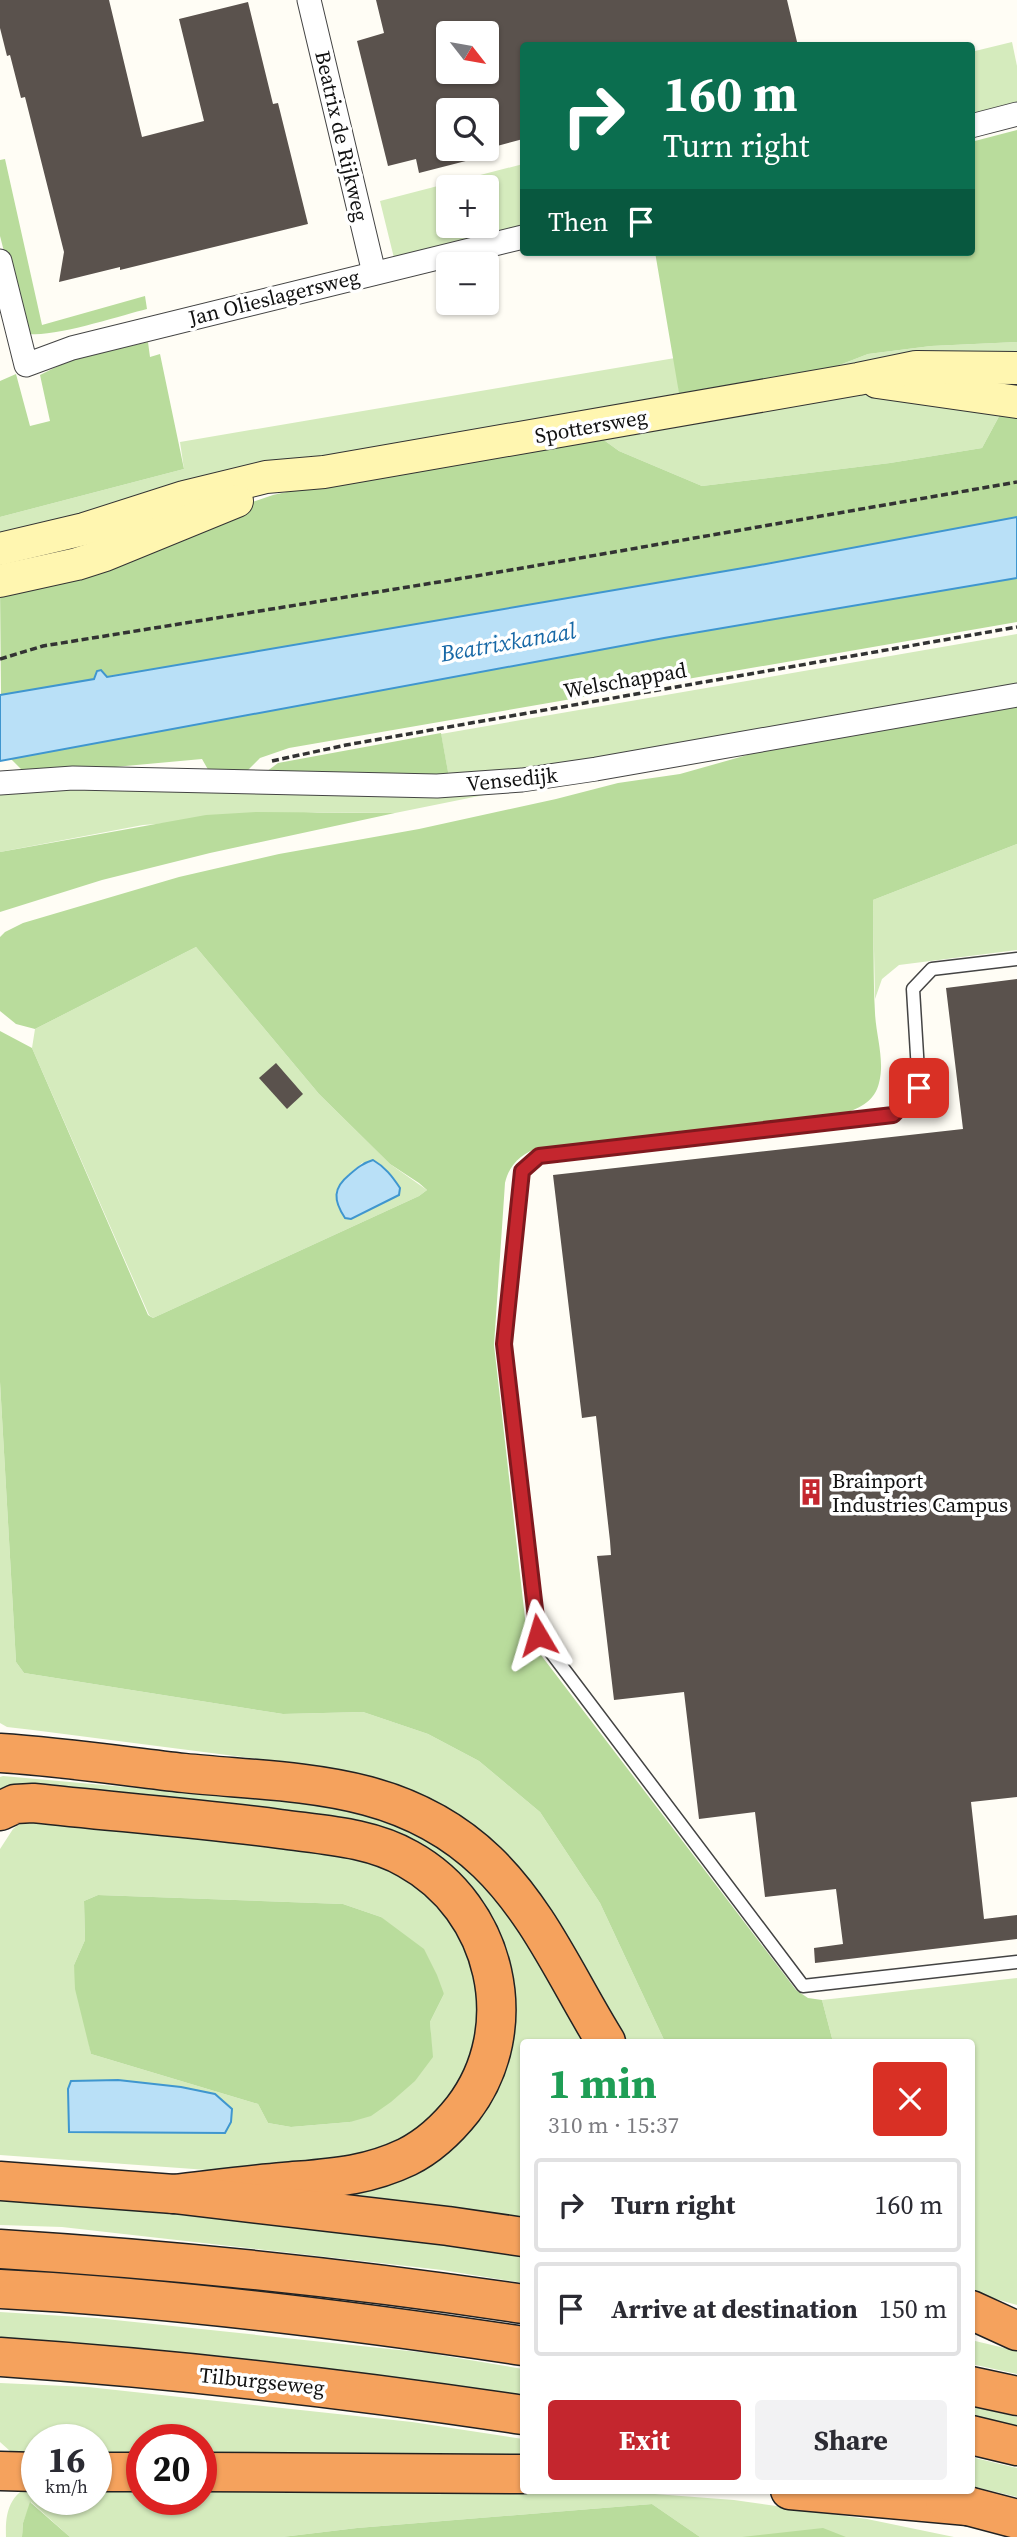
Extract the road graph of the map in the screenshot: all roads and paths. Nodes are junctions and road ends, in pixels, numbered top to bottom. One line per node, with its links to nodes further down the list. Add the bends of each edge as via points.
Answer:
1 (309, 0): 6 (street, Beatrix de Rijkweg)
2 (1017, 114): 3 (street)
3 (975, 125)
4 (520, 238): 6 (street, Jan Olieslagersweg)
5 (0, 261): 6 (street, Jan Olieslagersweg, via 26,365 72,348)
6 (374, 273)
7 (1017, 368): 8 (main road, Spottersweg, via 916,366)
8 (858, 379): 9 (main road, Spottersweg); 10 (main road, Spottersweg)
9 (1017, 401)
10 (324, 472): 12 (main road, Spottersweg, via 237,483); 13 (main road, Spottersweg, via 216,508 105,555)
11 (1017, 482): 15 (path, via 43,646)
12 (0, 549)
13 (0, 581)
14 (1017, 628): 17 (path, Welschappad, via 335,747 276,759)
15 (0, 659)
16 (1017, 695): 17 (street, Vensedijk, via 522,780 438,786)
17 (246, 782): 18 (street, Vensedijk, via 73,778)
18 (0, 783)
19 (1017, 959): 22 (lane, via 932,969 912,989 919,1088 893,1115 539,1156 522,1171 504,1344 538,1635 803,1986)
20 (0, 1753): 23 (highway, via 269,1779 366,1794 408,1809 460,1840 512,1890)
21 (0, 1811): 25 (highway, via 33,1803 364,1842 403,1856 432,1874 454,1895 484,1942 496,1988 491,2051 477,2088 440,2134 411,2155 355,2176)
22 (1017, 1962)
23 (604, 2039)
24 (0, 2181): 25 (highway)
25 (174, 2194): 26 (highway)
26 (520, 2237)
27 (0, 2249): 29 (highway, via 144,2260)
28 (0, 2288): 34 (highway, via 98,2294)
29 (520, 2304)
30 (975, 2312): 32 (highway)
31 (975, 2326): 33 (highway)
32 (1017, 2331)
33 (1017, 2336)
34 (520, 2346)
35 (0, 2357): 38 (highway, Tilburgseweg, via 255,2380)
36 (975, 2387): 37 (highway)
37 (1017, 2396)
38 (520, 2415)
39 (975, 2436): 40 (highway)
40 (1017, 2446)
41 (0, 2472): 42 (highway)
42 (21, 2472)
43 (217, 2472): 44 (highway)
44 (520, 2474)
45 (837, 2494): 47 (highway)
46 (922, 2494): 47 (highway)
47 (968, 2505): 48 (highway)
48 (1017, 2519)

